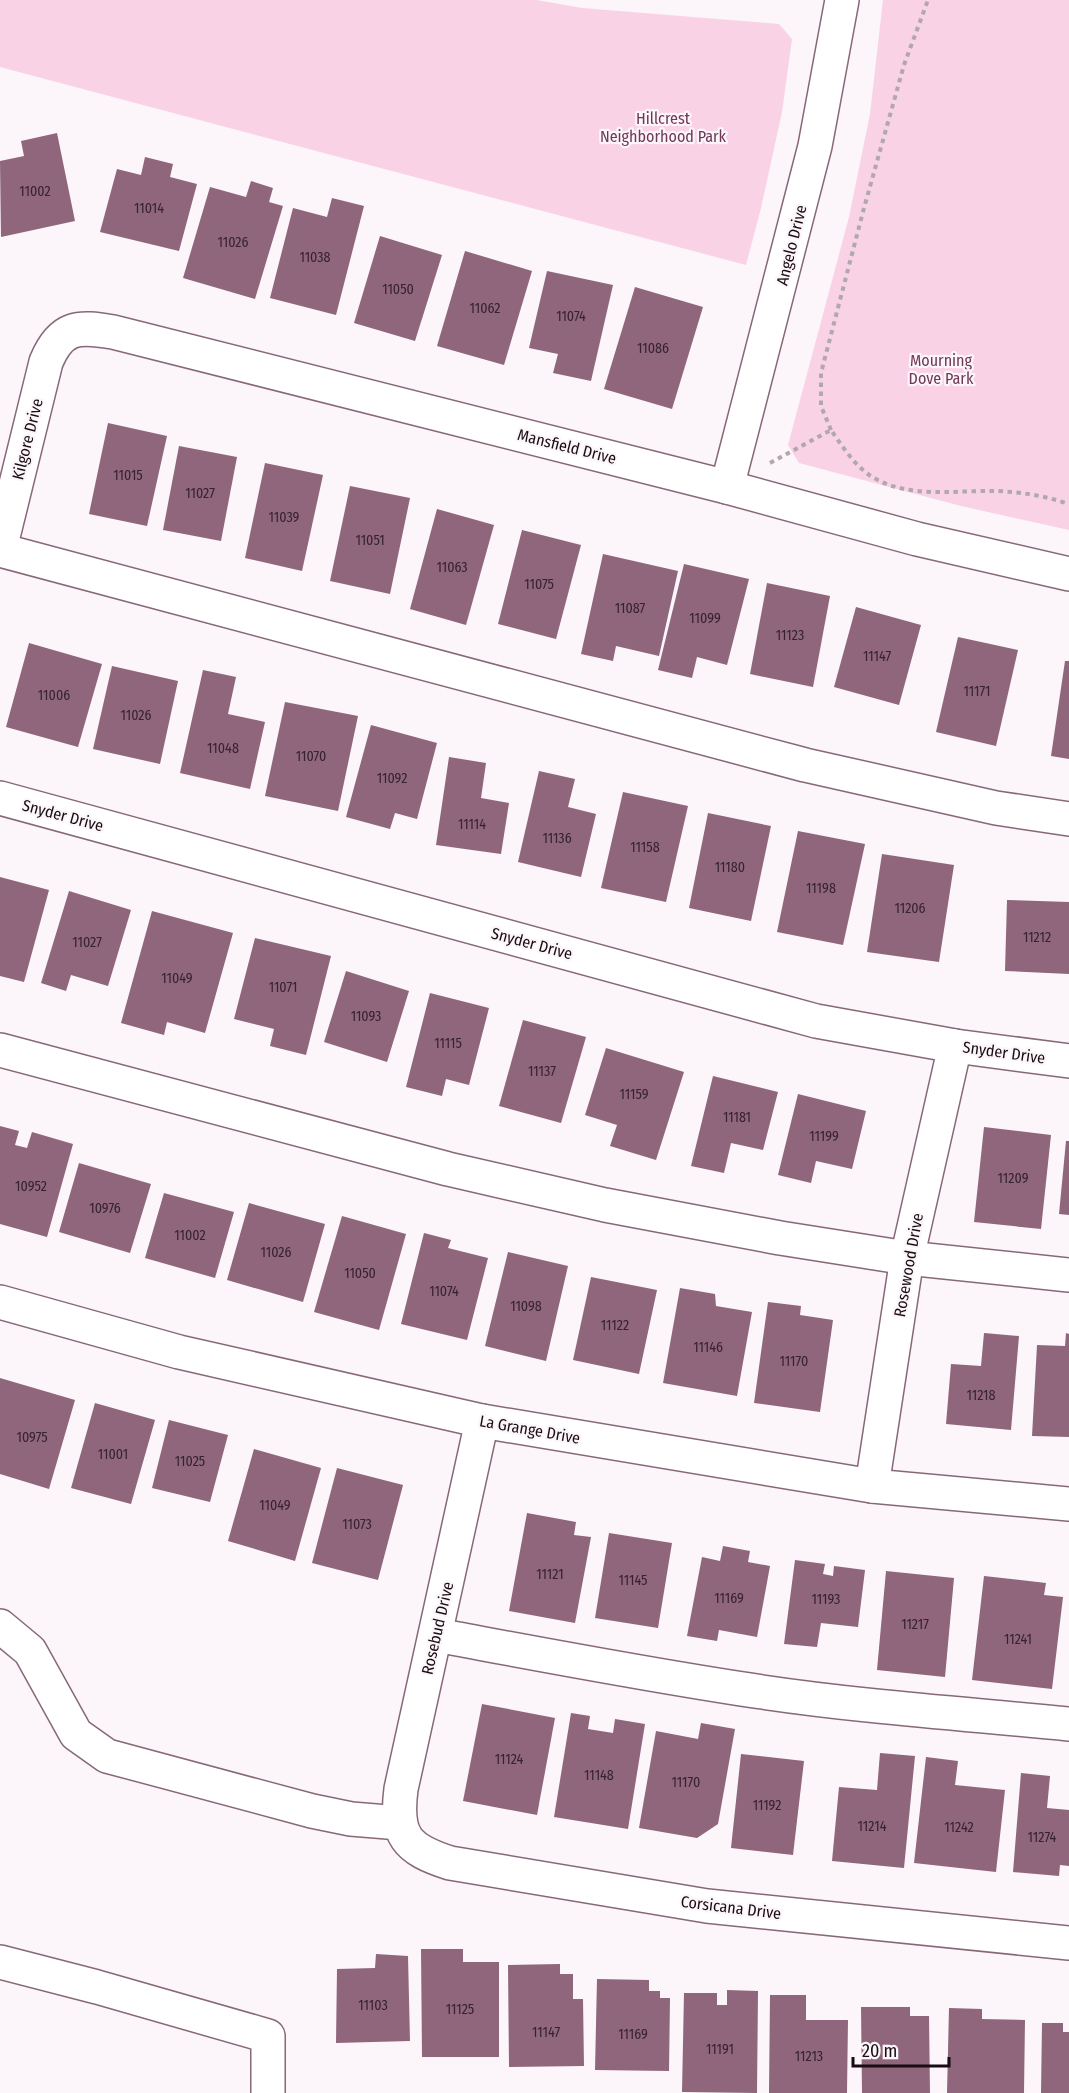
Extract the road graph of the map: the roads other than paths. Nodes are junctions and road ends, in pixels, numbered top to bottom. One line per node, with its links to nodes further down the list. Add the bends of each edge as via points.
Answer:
1 (842, 0): 3 (street, Angelo Drive, via 815,146)
2 (65, 333): 3 (street, Mansfield Drive, via 92,328 113,332); 4 (street, Kilgore Drive, via 46,362)
3 (727, 487): 5 (street, Mansfield Drive, via 917,539)
4 (0, 550): 7 (street, via 805,765 996,808)
5 (1069, 574)
6 (0, 798): 8 (street, Snyder Drive, via 816,1021)
7 (1069, 819)
8 (955, 1046): 10 (street, Snyder Drive); 11 (street, Rosewood Drive)
9 (0, 1050): 11 (street, via 448,1168 605,1205)
10 (1069, 1061)
11 (907, 1258): 12 (street); 15 (street, Rosewood Drive)
12 (1069, 1275)
13 (0, 1302): 14 (street, La Grange Drive, via 179,1352)
14 (483, 1421): 15 (street, La Grange Drive); 18 (street, Rosebud Drive)
15 (872, 1486): 16 (street, La Grange Drive)
16 (1069, 1504)
17 (0, 1626): 20 (street, via 30,1650 76,1734 107,1756 312,1811)
18 (435, 1635): 19 (street, via 763,1693); 20 (street, Rosebud Drive, via 401,1789)
19 (1069, 1724)
20 (402, 1830): 21 (street, Corsicana Drive, via 417,1850 450,1863 707,1906)
21 (1069, 1943)
22 (0, 1962): 23 (street, via 268,2036)
23 (268, 2093)

